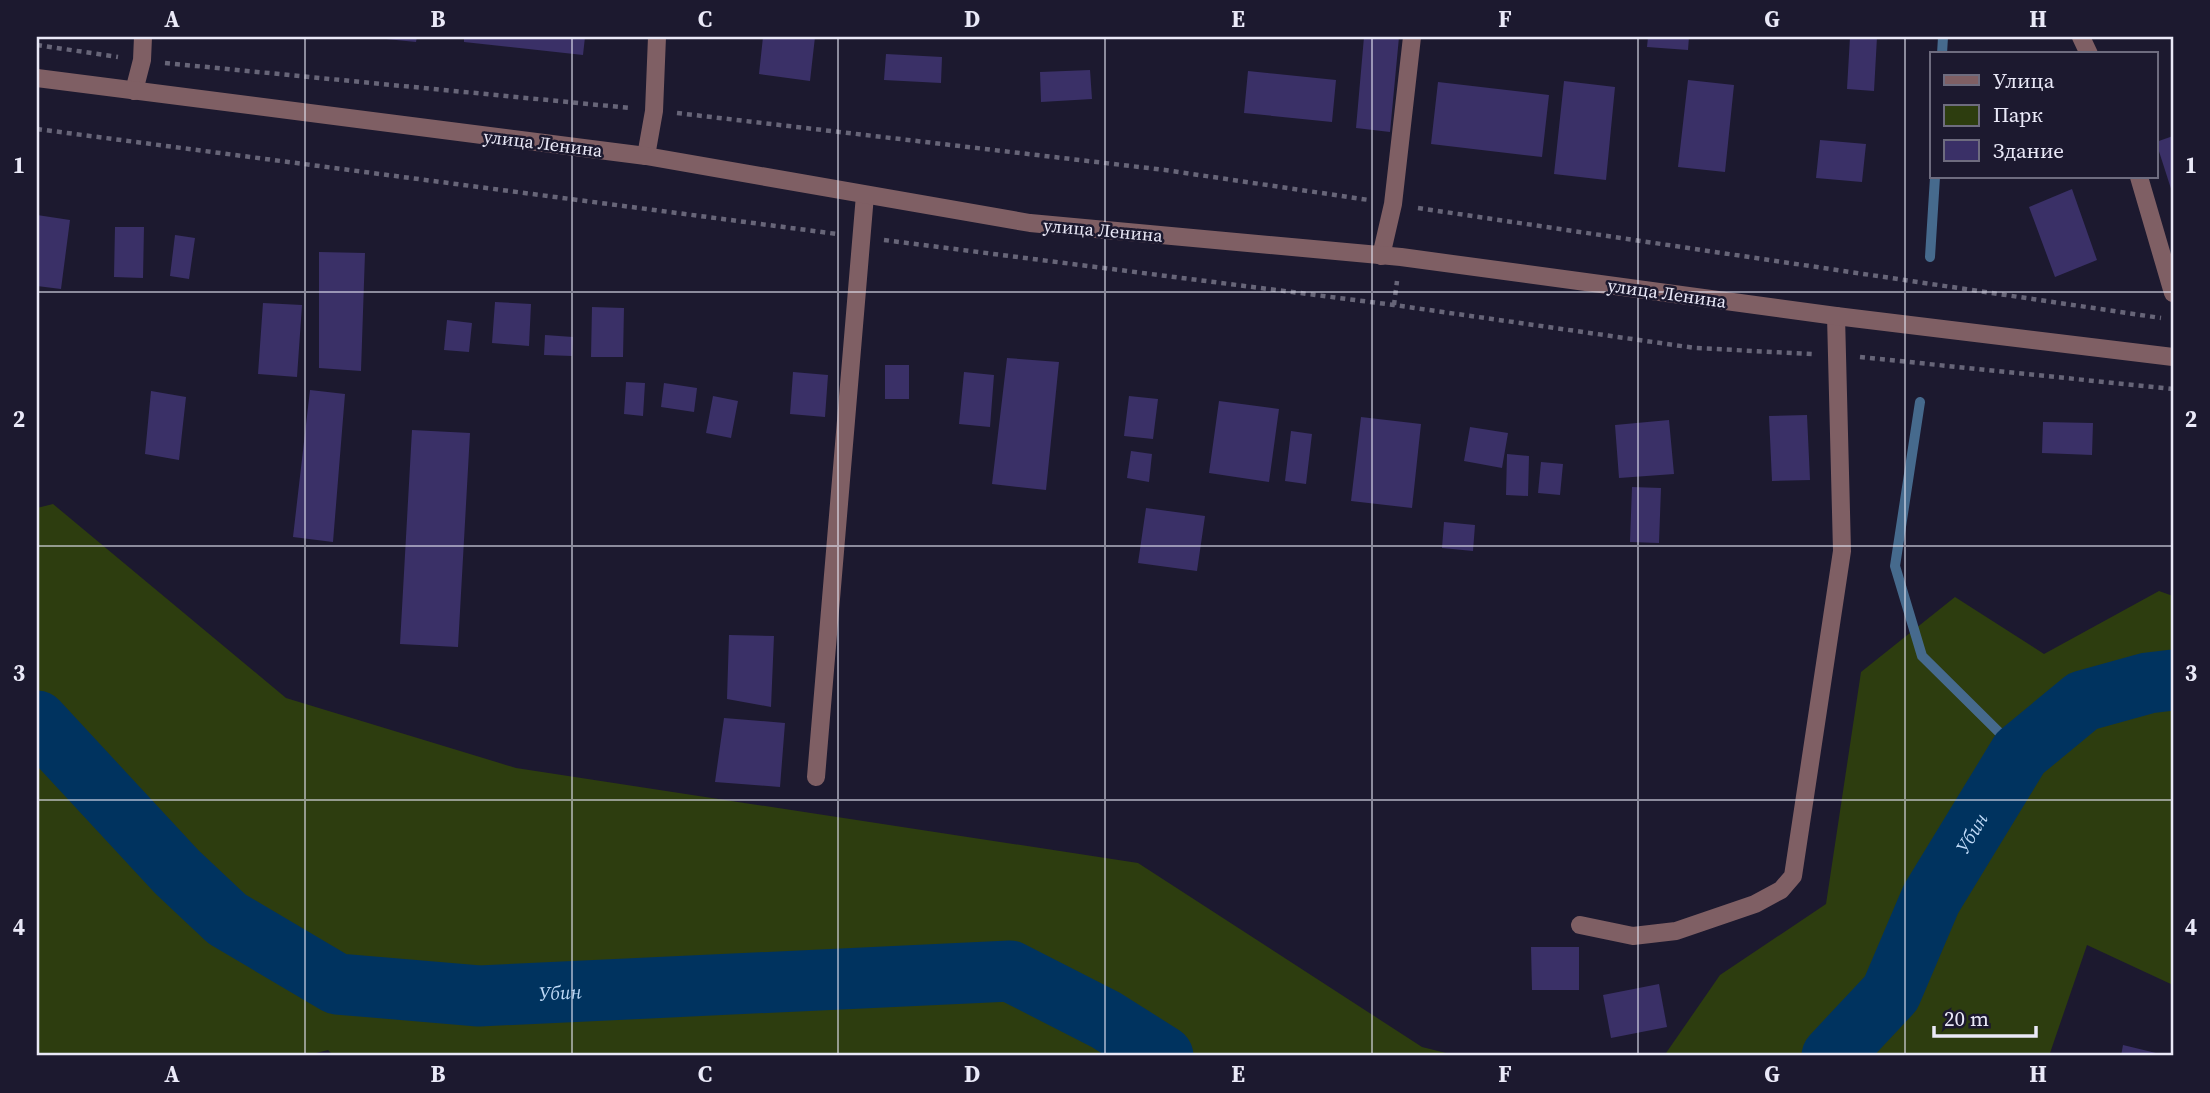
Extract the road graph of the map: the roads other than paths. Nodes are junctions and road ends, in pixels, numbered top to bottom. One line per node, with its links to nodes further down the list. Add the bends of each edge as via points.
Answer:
1 (143, 37): 5 (street)
2 (657, 37): 6 (street)
3 (1412, 37): 9 (street, via 1393,204)
4 (37, 78): 5 (street, улица Ленина)
5 (134, 92): 6 (street, улица Ленина)
6 (646, 156): 8 (street, улица Ленина)
7 (2139, 178): 10 (street)
8 (865, 195): 9 (street, улица Ленина, via 1030,223); 13 (street)
9 (1381, 256): 11 (street, улица Ленина)
10 (2173, 293)
11 (1836, 316): 12 (street, улица Ленина); 14 (street, via 1842,551 1793,876 1782,890 1755,904 1676,931 1633,936)
12 (2173, 357)
13 (816, 777)
14 (1580, 925)

